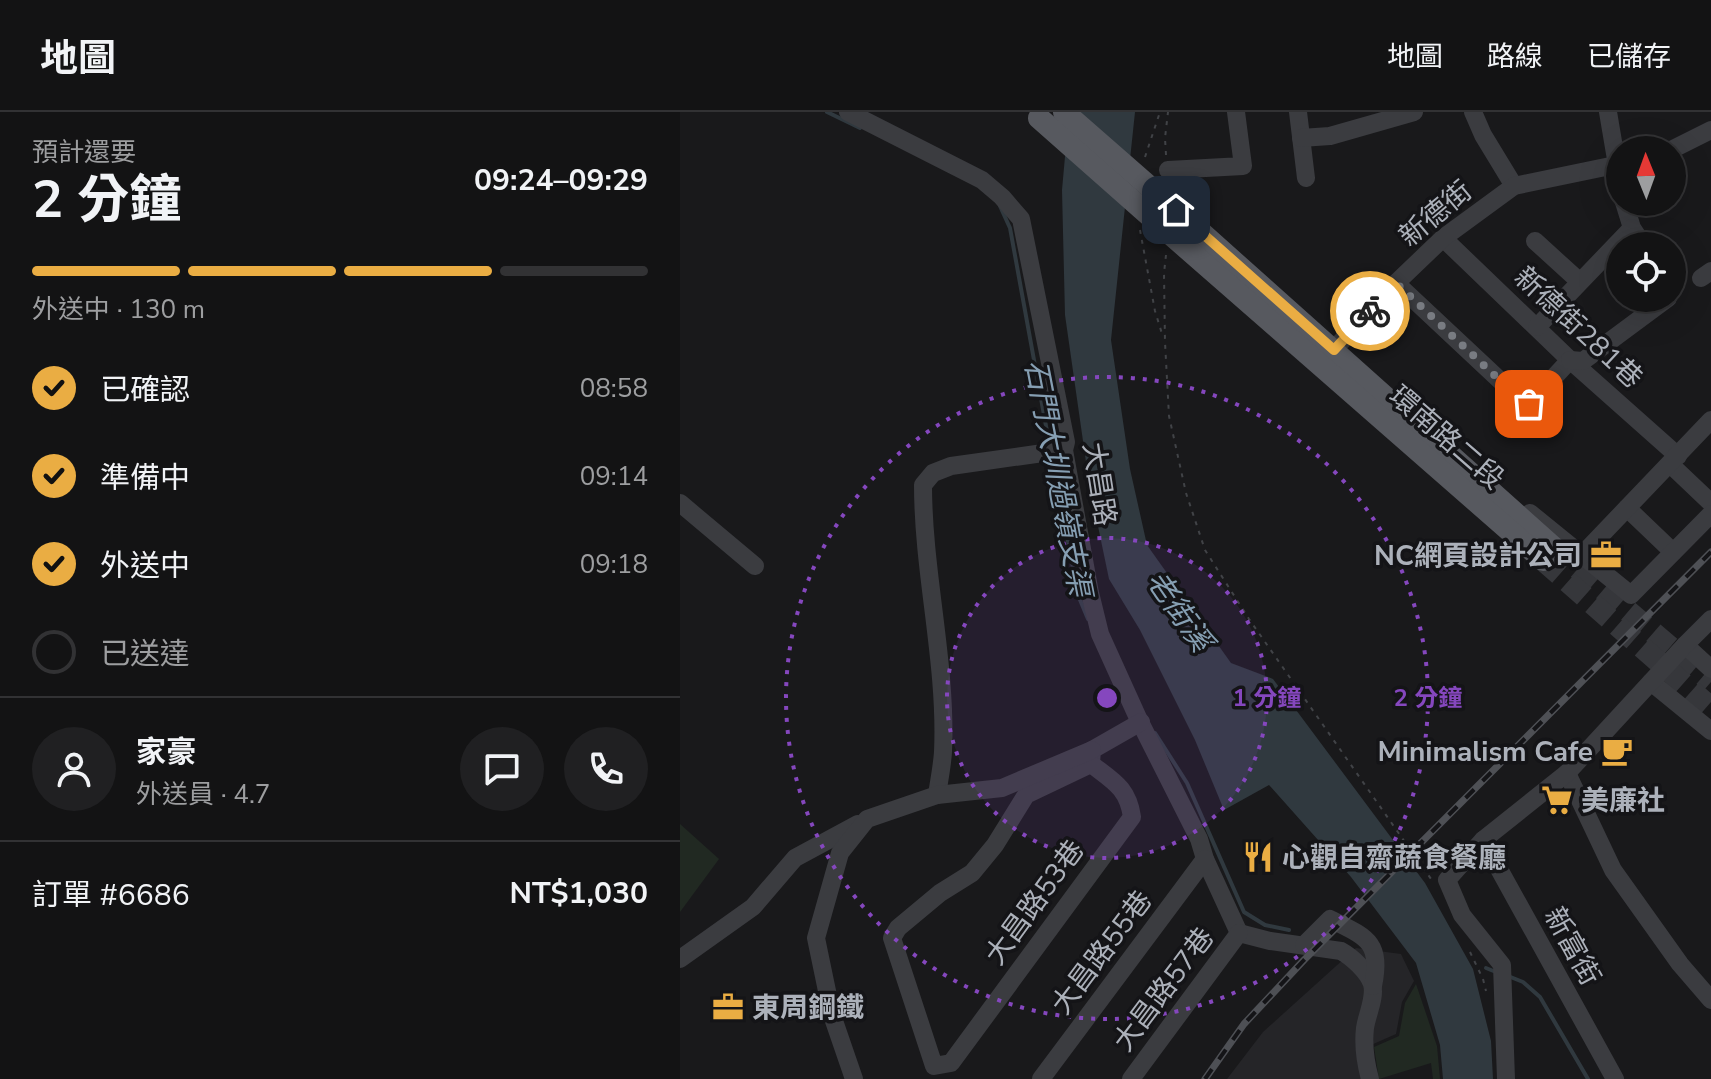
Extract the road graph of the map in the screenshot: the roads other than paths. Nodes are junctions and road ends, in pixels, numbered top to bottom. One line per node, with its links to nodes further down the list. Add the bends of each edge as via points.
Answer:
1 (848, 112): 30 (street, 大昌路, via 982,180 1021,219)
2 (1064, 112): 27 (main road, 環南路二段, bridge, via 1176,210)
3 (1236, 112): 14 (street, via 1243,166)
4 (1298, 112): 12 (street)
5 (1414, 112): 9 (street)
6 (1473, 112): 17 (street)
7 (1608, 112): 11 (street)
8 (1036, 115): 27 (main road, 環南路二段, bridge, via 1168,232)
9 (1381, 116): 12 (street, via 1330,136)
10 (1711, 130): 13 (street)
11 (1612, 136)
12 (1301, 138): 16 (street)
13 (1686, 142)
14 (1168, 170)
15 (1606, 173): 17 (street, 新德街)
16 (1306, 178)
17 (1514, 186): 21 (street, 新德街)
18 (1628, 216): 19 (street)
19 (1632, 228): 20 (street); 23 (street)
20 (1635, 232)
21 (1443, 238): 24 (street, 新德街); 26 (street, 新德街281巷)
22 (1535, 241): 23 (street)
23 (1579, 281): 26 (street)
24 (1396, 283): 27 (street, 新德街); 28 (street, via 1523,402 1529,404)
25 (1647, 312): 28 (street, via 1583,361)
26 (1537, 327): 28 (street, 新德街281巷)
27 (1326, 357): 32 (main road, 環南路二段)
28 (1570, 360): 31 (street, 新德街281巷)
29 (1711, 420): 31 (street)
30 (1065, 446): 45 (street, 大昌路, via 1071,449 1101,604); 49 (street, via 951,466 933,473 923,485 941,675 943,752)
31 (1674, 460): 34 (street, 新德街281巷); 35 (street)
32 (1471, 486): 38 (main road, 環南路二段); 39 (street, via 1510,498)
33 (680, 503): 40 (street)
34 (1711, 503)
35 (1627, 508): 37 (street); 39 (street)
36 (1711, 514): 37 (street)
37 (1673, 552): 39 (street, via 1631,595)
38 (1548, 553)
39 (1582, 555)
40 (755, 566)
41 (1711, 619): 42 (street)
42 (1685, 645): 43 (street); 44 (street)
43 (1711, 669)
44 (1651, 682): 46 (street); 48 (street)
45 (1141, 722): 47 (street); 52 (street)
46 (1711, 731)
47 (1092, 757): 47 (street, 大昌路53巷, via 1026,795 972,873 940,893 892,938 934,1066 951,1063 1132,817 1130,801); 49 (street, via 1002,788)
48 (1567, 773): 51 (street); 57 (street, via 1613,870)
49 (937, 795): 50 (street)
50 (867, 819): 55 (street, via 795,858 753,907); 58 (street, via 840,853 816,938 832,1015)
51 (1483, 840): 62 (street, via 1447,880 1462,915 1503,973); 63 (street, 新富街)
52 (1205, 859): 53 (street); 59 (street, 大昌路55巷)
53 (1239, 933): 54 (street); 60 (street, 大昌路57巷)
54 (1304, 945): 56 (street, via 1348,955); 56 (street, via 1330,919 1363,936 1377,963)
55 (680, 959)
56 (1373, 986): 61 (street, via 1364,1045)
57 (1711, 1000)
58 (854, 1079)
59 (1041, 1079)
60 (1131, 1079)
61 (1370, 1079)
62 (1506, 1079)
63 (1615, 1079)

